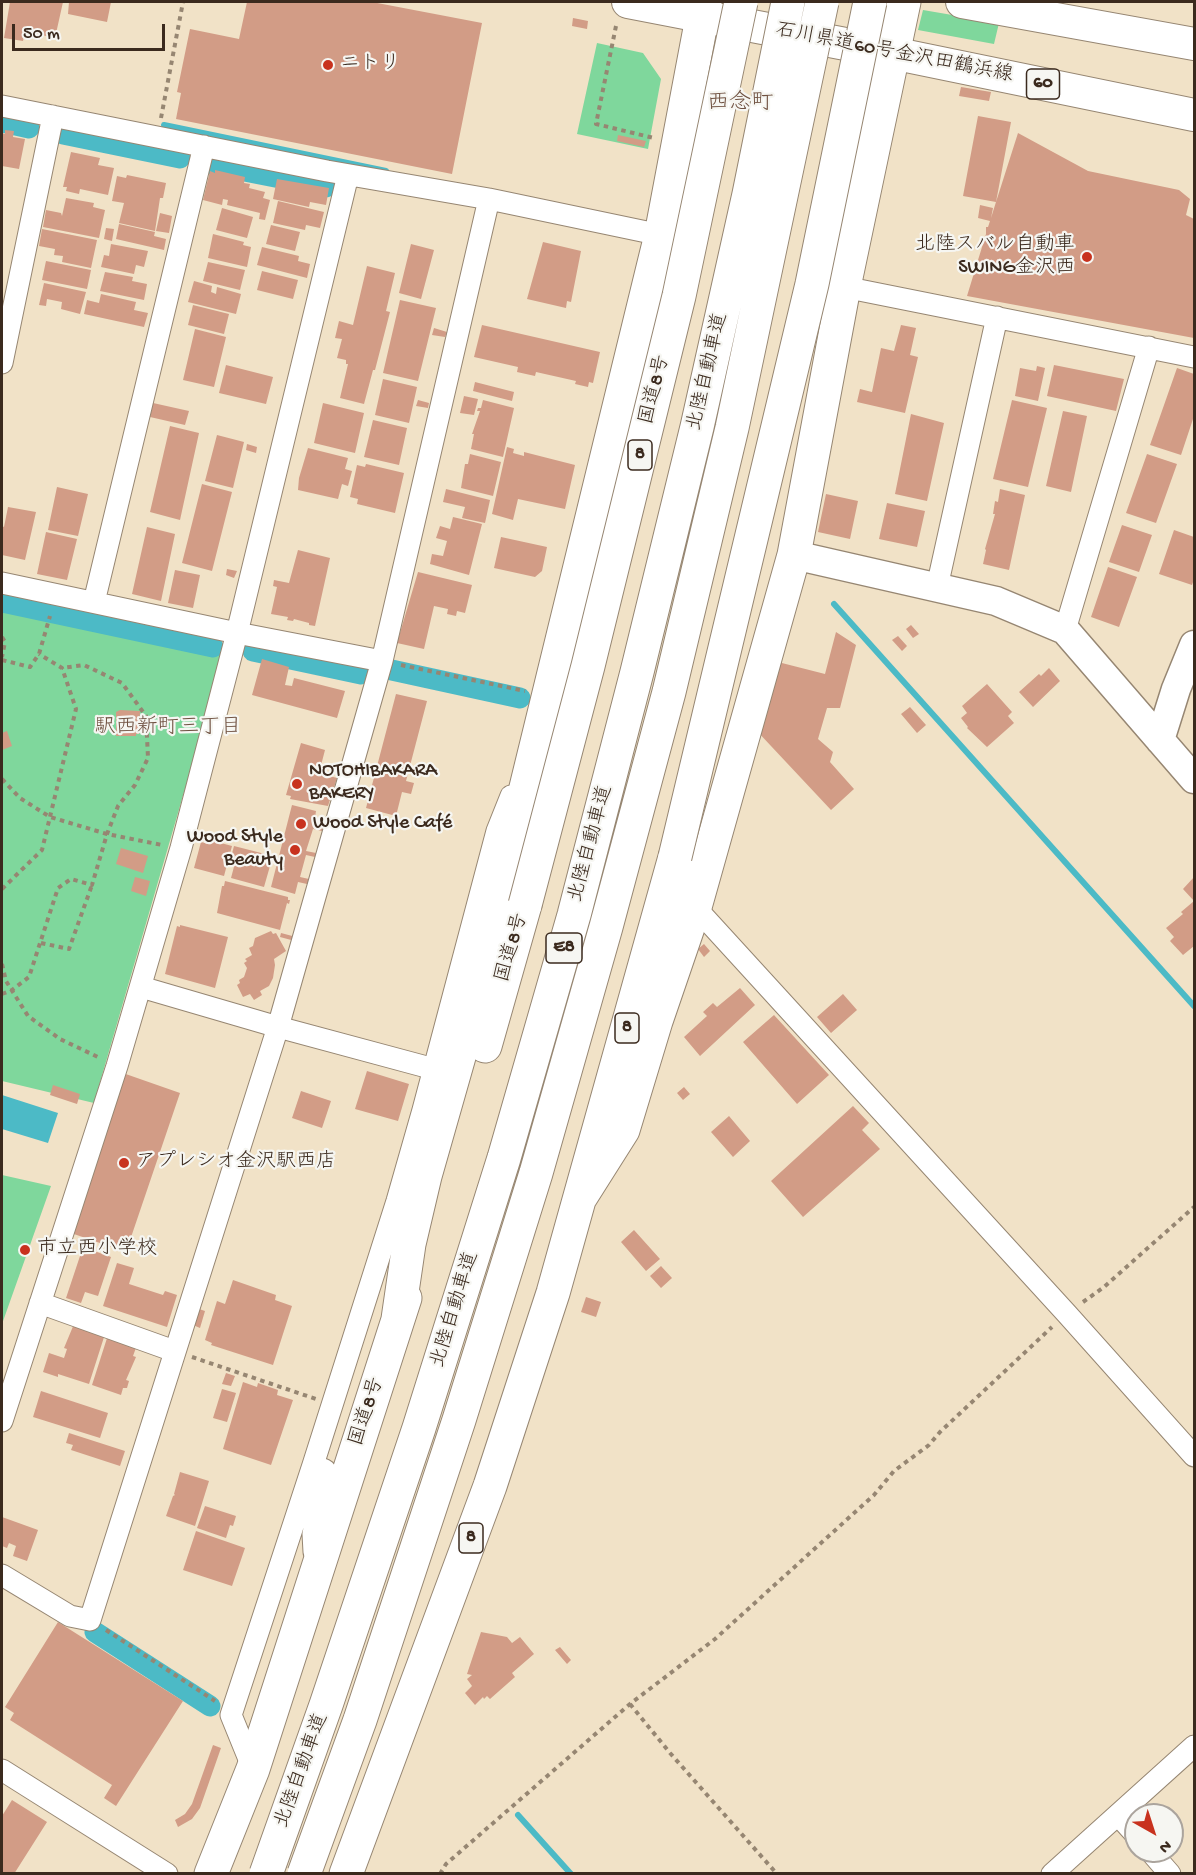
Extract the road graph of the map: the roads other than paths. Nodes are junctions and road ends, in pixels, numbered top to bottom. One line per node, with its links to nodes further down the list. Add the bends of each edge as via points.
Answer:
1 (741, 2): 42 (highway, 国道8号 / 8, bridge, via 673,319 588,666 479,1065)
2 (788, 2): 56 (highway, 北陸自動車道 / E8, bridge, via 697,427 574,915 504,1158 419,1428)
3 (822, 2): 57 (highway, 北陸自動車道 / E8, bridge, via 732,428 669,692 606,927 536,1173 459,1420 360,1720)
4 (870, 2): 38 (highway, 8, bridge, via 812,284 675,857)
5 (904, 2): 10 (highway, 8)
6 (962, 2): 9 (main road)
7 (703, 9): 8 (main road, 石川県道60号金沢田鶴浜線 / 60); 10 (main road, 石川県道60号金沢田鶴浜線 / 60); 17 (highway, 8)
8 (622, 14)
9 (1194, 44)
10 (892, 53): 13 (main road, 石川県道60号金沢田鶴浜線 / 60); 18 (highway, 8)
11 (2, 106): 12 (street)
12 (53, 116): 14 (street); 22 (street)
13 (1194, 116)
14 (204, 146): 15 (street); 26 (street)
15 (348, 175): 16 (street); 28 (street)
16 (489, 199): 17 (street); 30 (street)
17 (661, 235): 31 (highway, 8)
18 (844, 287): 19 (street); 23 (highway, 8)
19 (997, 317): 20 (street); 25 (street)
20 (1149, 347): 21 (street); 27 (street)
21 (1194, 357)
22 (2, 363)
23 (794, 555): 25 (street); 34 (highway, 8)
24 (2, 583): 26 (street)
25 (937, 587): 27 (street, via 996,601)
26 (94, 602): 28 (street)
27 (1065, 630): 32 (street)
28 (237, 633): 30 (street); 35 (street)
29 (1194, 645): 32 (street)
30 (382, 661): 36 (street)
31 (536, 700): 37 (street); 40 (highway, 8, via 468,1025)
32 (1160, 740): 33 (street)
33 (1194, 778)
34 (695, 907): 38 (highway, 8, via 623,1130); 45 (street)
35 (141, 987): 36 (street); 41 (street)
36 (278, 1027): 37 (street); 43 (street)
37 (434, 1069): 39 (street)
38 (580, 1198): 58 (highway, 8, via 490,1486)
39 (397, 1201): 40 (street); 46 (street)
40 (409, 1244): 42 (highway, 8)
41 (40, 1304): 43 (street); 44 (street)
42 (398, 1319): 47 (highway, 国道8号 / 8)
43 (174, 1351): 48 (street, via 90,1620 70,1616)
44 (2, 1421)
45 (1194, 1456)
46 (314, 1465): 47 (street, via 325,1470 313,1534); 50 (street, via 231,1715)
47 (316, 1570): 50 (highway, 国道8号 / 8)
48 (2, 1575)
49 (1194, 1746): 52 (street)
50 (253, 1769): 55 (highway, 国道8号 / 8)
51 (2, 1770): 54 (street)
52 (1118, 1815): 53 (street); 59 (street)
53 (1124, 1822)
54 (167, 1874)
55 (211, 1874)
56 (266, 1874)
57 (304, 1874)
58 (346, 1874)
59 (1052, 1874)

